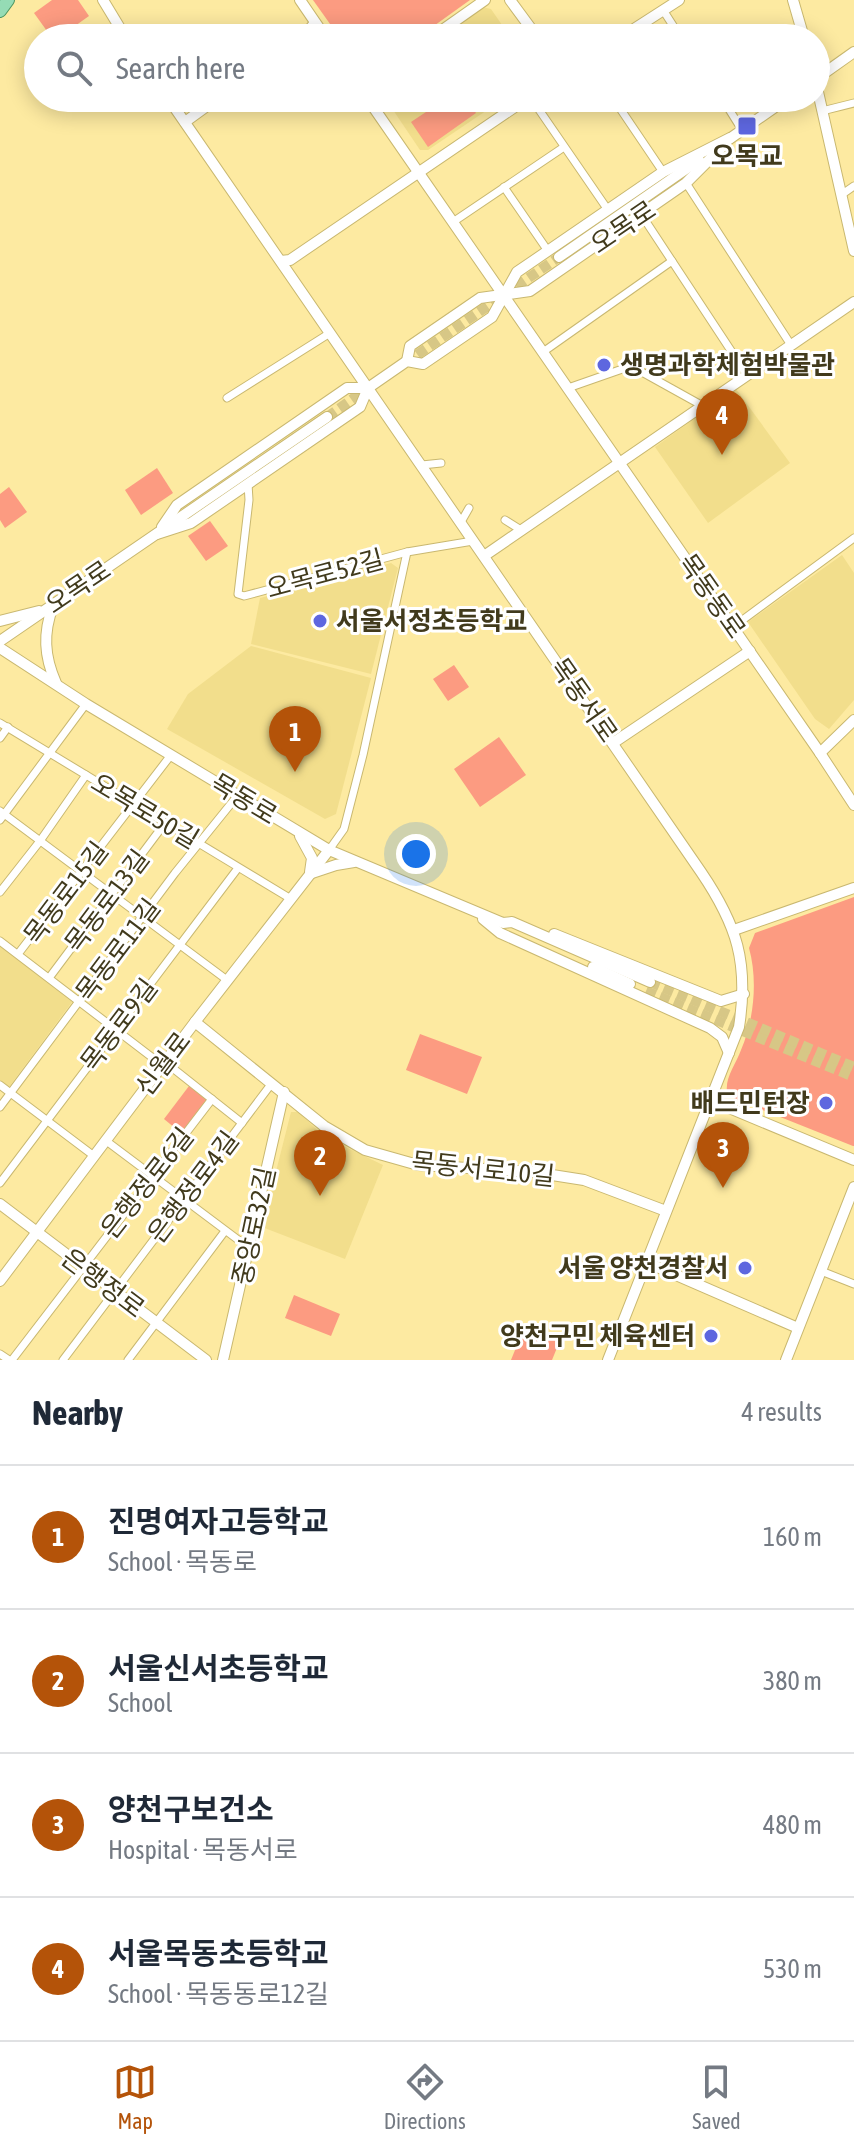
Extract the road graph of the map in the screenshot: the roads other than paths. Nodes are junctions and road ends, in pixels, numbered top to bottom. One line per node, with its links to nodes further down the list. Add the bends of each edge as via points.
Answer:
1 (8, 0): 9 (main road)
2 (103, 0): 12 (main road)
3 (300, 0): 11 (main road)
4 (485, 0): 13 (main road)
5 (510, 0): 14 (main road)
6 (673, 0): 10 (main road)
7 (679, 0): 10 (main road)
8 (793, 0): 17 (main road)
9 (0, 11)
10 (659, 13): 15 (main road); 16 (street)
11 (315, 23)
12 (118, 24)
13 (451, 24)
14 (528, 24)
15 (642, 24)
16 (669, 24)
17 (800, 24)
18 (854, 52): 19 (main road)
19 (830, 70)
20 (854, 103): 21 (street)
21 (830, 109)
22 (178, 112): 31 (main road, 목동서로)
23 (199, 112): 31 (main road)
24 (377, 112): 36 (main road, 목동동로)
25 (509, 112): 36 (main road)
26 (540, 112): 34 (street, 오목로)
27 (622, 112): 35 (street, 오목로)
28 (731, 112): 32 (street)
29 (768, 112): 32 (main road, 오목로)
30 (822, 112): 40 (main road)
31 (185, 122): 46 (main road, 목동서로)
32 (742, 130): 33 (main road, 오목로)
33 (730, 138): 35 (main road, 오목로); 37 (main road, 오목로); 45 (main road, 오목로)
34 (564, 147): 39 (street); 41 (street, 오목로)
35 (663, 172): 41 (main road, 오목로)
36 (419, 173): 43 (main road, 목동동로); 46 (main road)
37 (686, 183): 42 (main road, 오목로); 52 (street)
38 (854, 186): 40 (street)
39 (504, 187): 43 (street); 45 (street)
40 (841, 195): 44 (main road)
41 (608, 210): 45 (main road, 오목로)
42 (641, 214): 47 (street); 48 (main road, 오목로)
43 (453, 222): 49 (main road, 목동동로)
44 (854, 251)
45 (553, 252): 48 (main road, via 548,262); 49 (main road, 오목로, via 517,272)
46 (281, 261): 51 (main road, 목동서로)
47 (672, 261): 53 (street); 55 (street)
48 (562, 269): 49 (main road, 오목로, via 530,291)
49 (503, 295): 53 (main road, 목동동로); 54 (main road, 오목로, via 480,298 410,346); 54 (main road, 오목로, via 492,317 481,325 423,364)
50 (854, 302): 52 (main road)
51 (330, 333): 56 (main road, 목동서로); 58 (street)
52 (791, 345): 55 (main road)
53 (543, 352): 57 (main road, 목동동로)
54 (407, 361): 56 (main road, 오목로)
55 (747, 375): 60 (main road)
56 (368, 388): 59 (main road, 오목로, via 347,388); 62 (main road, 오목로, via 360,407); 65 (main road, 목동서로)
57 (568, 388): 60 (street, via 631,366); 64 (main road, 목동동로)
58 (227, 398)
59 (330, 400): 62 (main road, via 345,407); 71 (main road, 오목로, via 177,505)
60 (703, 406): 64 (main road)
61 (327, 417): 71 (main road, 오목로)
62 (341, 420): 66 (main road, 오목로)
63 (441, 463): 65 (street)
64 (619, 463): 70 (main road); 78 (main road, 목동동로)
65 (422, 465): 69 (main road, 목동서로)
66 (248, 484): 71 (main road, 오목로, via 191,523); 74 (street, 오목로52길, via 238,594)
67 (469, 508): 69 (street)
68 (505, 520): 70 (street)
69 (461, 522): 73 (main road, 목동서로)
70 (521, 530): 75 (main road)
71 (157, 534): 76 (main road, 오목로)
72 (854, 538): 78 (street)
73 (473, 541): 74 (street, 오목로52길); 75 (main road, 목동서로)
74 (407, 552): 100 (street, via 344,829)
75 (484, 556): 87 (main road, 목동서로)
76 (49, 607): 77 (main road); 79 (main road, 오목로); 82 (main road, via 45,640)
77 (0, 621)
78 (733, 627): 81 (main road, 목동동로)
79 (0, 641)
80 (0, 648): 82 (main road, 목동로)
81 (750, 651): 87 (main road); 89 (main road, 목동동로)
82 (57, 685): 83 (main road, 목동로)
83 (86, 704): 88 (street); 90 (main road, 목동로)
84 (854, 720): 89 (main road)
85 (4, 725): 86 (street); 88 (street, 오목로50길)
86 (0, 738)
87 (613, 743): 111 (main road, 목동서로, via 718,896)
88 (50, 753): 91 (street, 오목로50길); 95 (street)
89 (820, 753): 94 (main road, 목동동로)
90 (171, 755): 92 (main road, 목동로); 93 (street, 목동로15길)
91 (86, 775): 93 (street, 오목로50길); 98 (street)
92 (238, 795): 97 (main road, 목동로); 99 (street, 목동로11길)
93 (134, 805): 96 (street, 오목로50길); 103 (street, 목동로15길)
94 (854, 805)
95 (1, 815): 98 (street)
96 (165, 823): 99 (street, 오목로50길); 107 (street, 목동로13길)
97 (297, 831): 100 (main road, 목동로); 104 (main road, via 312,858)
98 (40, 841): 103 (street); 106 (street)
99 (199, 843): 102 (street, 오목로50길); 110 (street, 목동로11길)
100 (329, 850): 101 (main road, 목동로); 104 (main road, 신월로)
101 (359, 862): 104 (main road); 109 (main road, 목동로)
102 (238, 868): 108 (street, 오목로50길); 113 (street, 목동로9길)
103 (81, 872): 107 (street); 114 (street, 목동로15길)
104 (310, 874): 108 (main road, 신월로)
105 (854, 888): 111 (main road)
106 (0, 892)
107 (112, 895): 110 (street); 115 (street, 목동로13길)
108 (291, 899): 116 (main road, 신월로)
109 (476, 912): 117 (main road, 목동로, via 503,923 508,932); 118 (main road, via 509,917 721,1001); 122 (main road, via 500,933 710,1028 722,1037)
110 (142, 917): 113 (street); 119 (street, 목동로11길)
111 (734, 930): 118 (main road, 목동서로)
112 (0, 941): 114 (street)
113 (179, 944): 116 (street); 121 (street, 목동로9길)
114 (18, 954): 115 (street)
115 (49, 978): 119 (street)
116 (227, 980): 120 (main road, 신월로)
117 (648, 986)
118 (744, 994): 122 (main road, 목동서로)
119 (80, 1001): 121 (street); 127 (street, 목동로11길)
120 (195, 1022): 123 (main road, 신월로); 124 (main road, 목동서로10길)
121 (116, 1029): 123 (street); 131 (street, 목동로9길)
122 (729, 1053): 129 (main road, 목동서로)
123 (164, 1063): 128 (street); 133 (main road, 신월로)
124 (272, 1083): 126 (main road, 목동서로10길); 132 (street, 은행정로4길)
125 (0, 1085): 127 (street)
126 (284, 1092): 141 (main road, 목동서로10길, via 348,1142 388,1158 584,1180); 144 (main road, 중앙로32길)
127 (10, 1093): 130 (street, 목동로11길); 131 (street)
128 (212, 1099): 132 (street); 136 (street, 은행정로6길)
129 (710, 1100): 135 (main road); 141 (main road, 목동서로)
130 (0, 1107)
131 (47, 1121): 134 (street); 137 (street, 목동로9길)
132 (242, 1123): 139 (street, 은행정로4길)
133 (105, 1140): 134 (main road, 신월로); 136 (street)
134 (94, 1156): 143 (main road, 신월로)
135 (854, 1160)
136 (152, 1176): 139 (street); 146 (street, 은행정로6길)
137 (0, 1183)
138 (854, 1187): 147 (main road)
139 (183, 1200): 142 (street); 150 (street, 은행정로4길)
140 (0, 1204): 143 (main road, 은행정로)
141 (666, 1211): 145 (main road, 목동서로)
142 (225, 1231): 144 (street); 151 (street)
143 (36, 1233): 146 (main road, 은행정로); 148 (main road, 신월로)
144 (249, 1248): 159 (main road, 중앙로32길)
145 (646, 1262): 152 (main road); 160 (main road, 목동서로)
146 (81, 1267): 150 (main road, 은행정로); 155 (street, 은행정로6길)
147 (821, 1271): 149 (street); 152 (main road)
148 (0, 1281)
149 (854, 1284)
150 (114, 1291): 151 (main road, 은행정로); 156 (street, 은행정로4길)
151 (156, 1323): 154 (main road, 은행정로); 157 (street)
152 (798, 1328): 161 (main road)
153 (0, 1354): 155 (street)
154 (192, 1356): 158 (main road, 은행정로)
155 (10, 1360)
156 (63, 1360)
157 (128, 1360)
158 (206, 1360)
159 (223, 1360)
160 (608, 1360)
161 (786, 1360)

